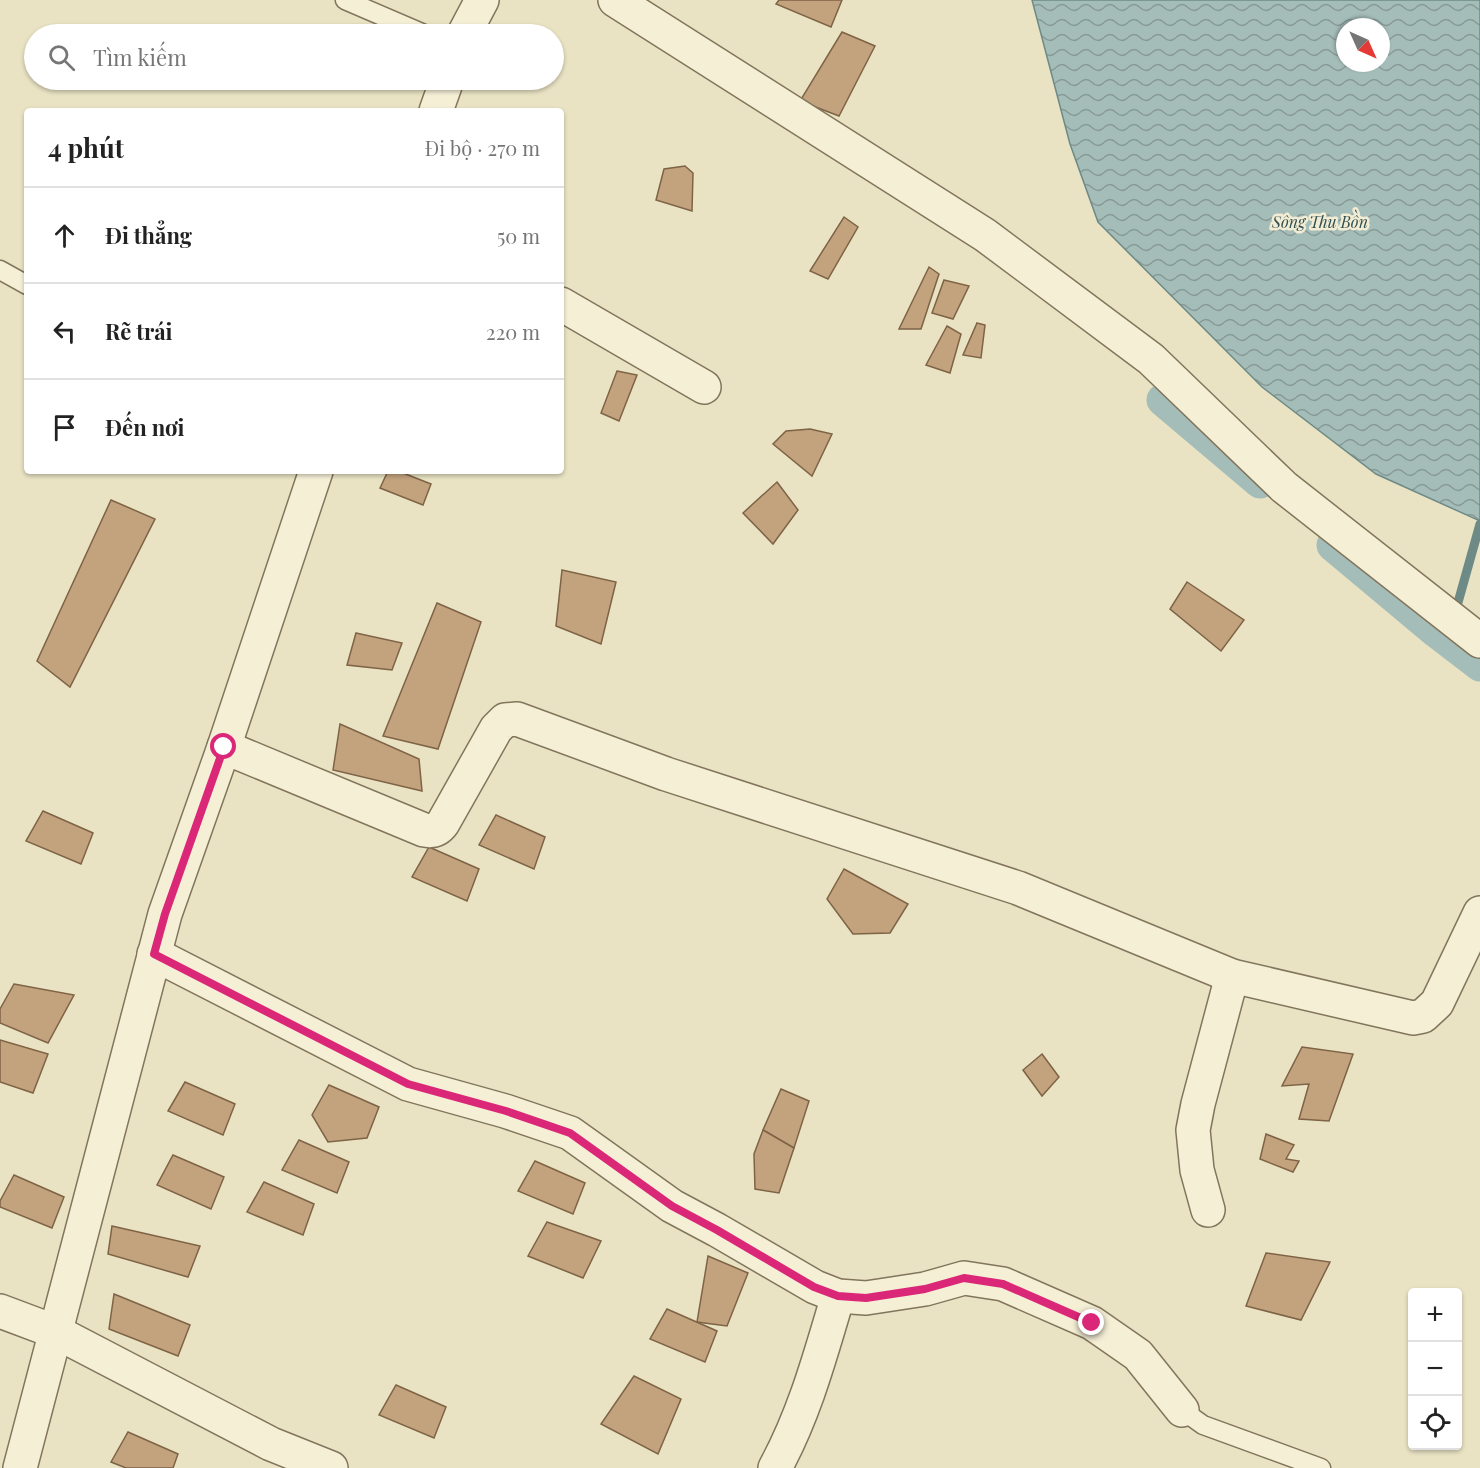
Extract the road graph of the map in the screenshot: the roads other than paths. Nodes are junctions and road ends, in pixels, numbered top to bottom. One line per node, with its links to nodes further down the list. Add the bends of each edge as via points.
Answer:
1 (345, 0): 4 (lane)
2 (482, 0): 5 (street)
3 (615, 0): 13 (street, via 985,235 1151,359 1284,487)
4 (401, 24)
5 (469, 24)
6 (443, 90): 7 (street)
7 (437, 108)
8 (0, 270): 9 (lane)
9 (24, 283)
10 (564, 306): 11 (street)
11 (704, 387)
12 (315, 474): 14 (street)
13 (1480, 641)
14 (224, 747): 16 (street); 17 (street, via 432,831 443,823 496,729 505,720 517,719 666,774 1018,888)
15 (1480, 913): 17 (street, via 1437,1003 1418,1017)
16 (154, 954): 19 (street, via 408,1084 570,1133 672,1206 814,1287); 21 (street)
17 (1232, 976): 18 (street, via 1193,1130 1197,1170)
18 (1208, 1210)
19 (838, 1296): 22 (street, via 866,1298 964,1278 1003,1284 1092,1323 1138,1355); 25 (street, via 807,1400)
20 (0, 1311): 21 (street)
21 (56, 1332): 23 (street); 24 (street, via 271,1444)
22 (1182, 1410): 26 (lane, via 1203,1425)
23 (20, 1468)
24 (331, 1468)
25 (775, 1468)
26 (1321, 1468)

